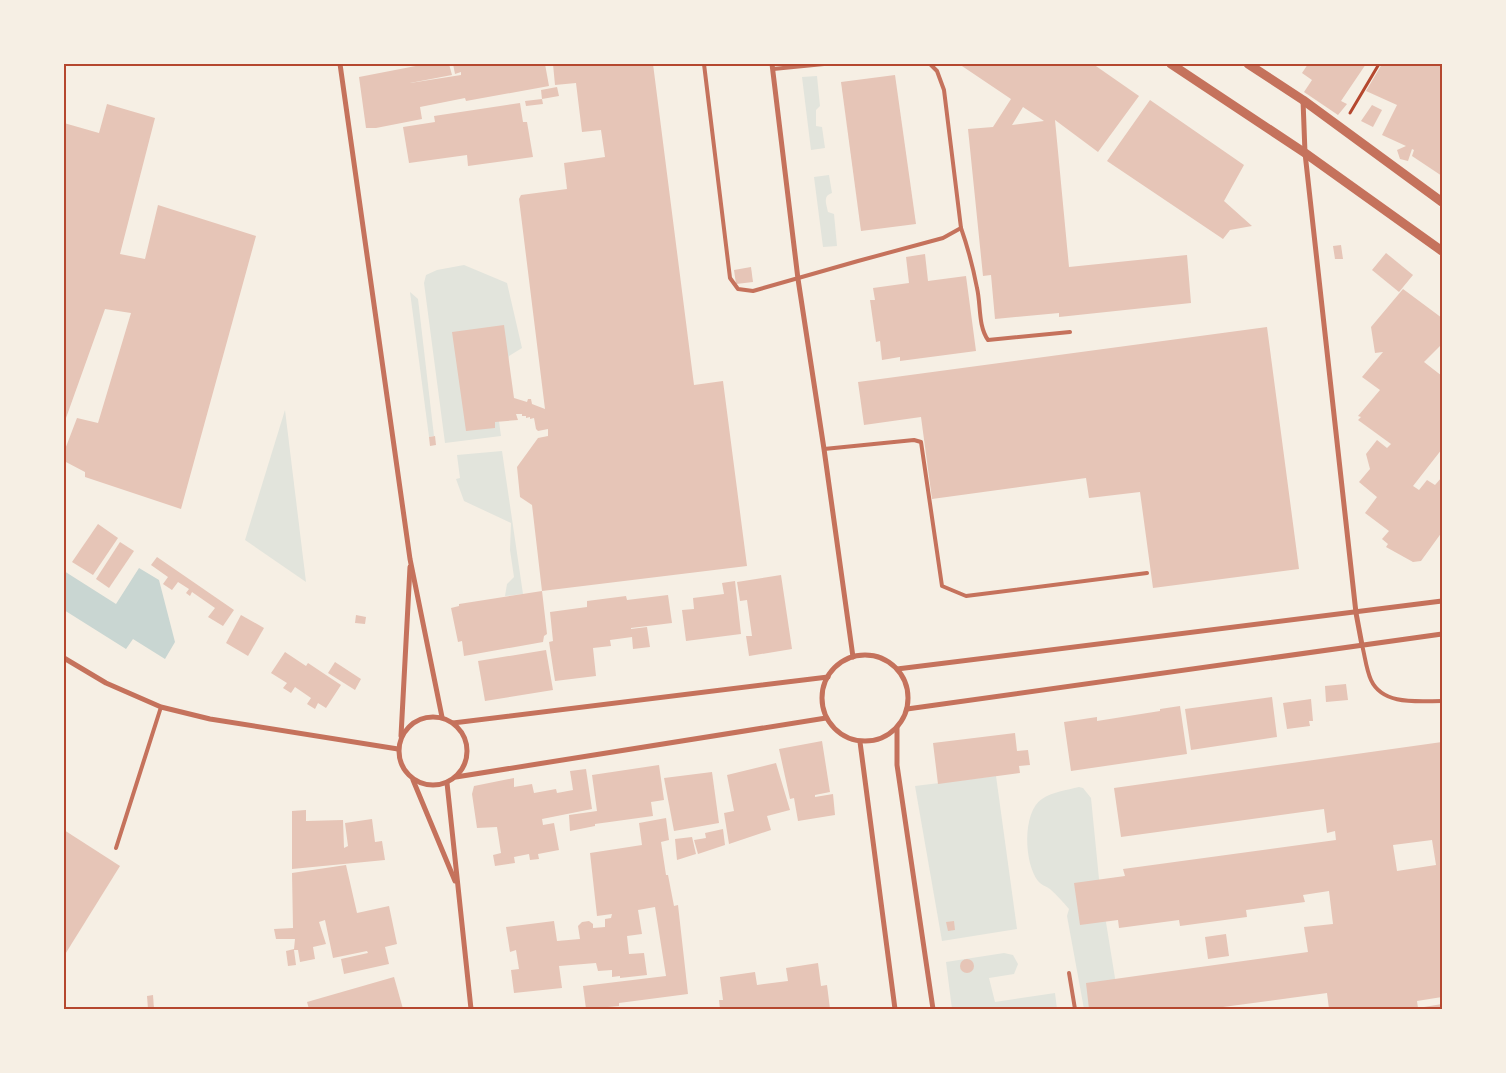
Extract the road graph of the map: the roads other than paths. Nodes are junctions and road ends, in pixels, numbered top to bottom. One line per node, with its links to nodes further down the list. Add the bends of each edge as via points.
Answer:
1 (340, 64): 16 (street)
2 (704, 64): 13 (lane, via 730,278 738,289 754,291)
3 (824, 64): 7 (lane)
4 (930, 64): 11 (lane, via 937,71 944,90)
5 (1171, 64): 9 (street)
6 (1248, 64): 8 (street)
7 (773, 66): 13 (street)
8 (1303, 100): 9 (street); 10 (street)
9 (1306, 153): 12 (street); 19 (street)
10 (1442, 202)
11 (961, 228): 13 (lane, via 943,238); 14 (lane, via 969,250 984,334 988,340)
12 (1442, 251)
13 (798, 279): 15 (street)
14 (1070, 332)
15 (824, 449): 17 (lane, via 921,442 942,586 960,594 966,596); 22 (street)
16 (410, 559): 29 (street); 33 (street)
17 (1147, 573)
18 (1442, 601): 19 (street)
19 (1356, 613): 21 (street); 24 (street)
20 (1442, 634): 21 (street)
21 (1362, 645): 26 (lane, via 1371,681 1381,693 1399,700); 28 (street)
22 (853, 657): 24 (street, via 881,658); 25 (street, via 838,664)
23 (64, 658): 27 (street, via 106,683)
24 (897, 669): 28 (street, via 907,692)
25 (828, 677): 30 (street, via 822,693); 31 (street)
26 (1442, 701)
27 (161, 707): 35 (street, via 210,719); 39 (lane)
28 (907, 709): 32 (street)
29 (442, 717): 31 (street); 33 (street, via 418,720)
30 (826, 718): 34 (street, via 837,731); 36 (street)
31 (453, 723): 36 (street, via 466,739 468,749 462,770)
32 (897, 728): 34 (street, via 884,738); 44 (street, via 897,765)
33 (401, 736): 35 (street)
34 (860, 742): 43 (street)
35 (398, 749): 37 (street, via 404,771)
36 (456, 777): 38 (street)
37 (413, 780): 38 (street, via 423,785); 40 (street)
38 (447, 783): 40 (street)
39 (116, 848)
40 (457, 886): 42 (street)
41 (1069, 973): 45 (lane)
42 (472, 1009)
43 (895, 1009)
44 (933, 1009)
45 (1075, 1009)

